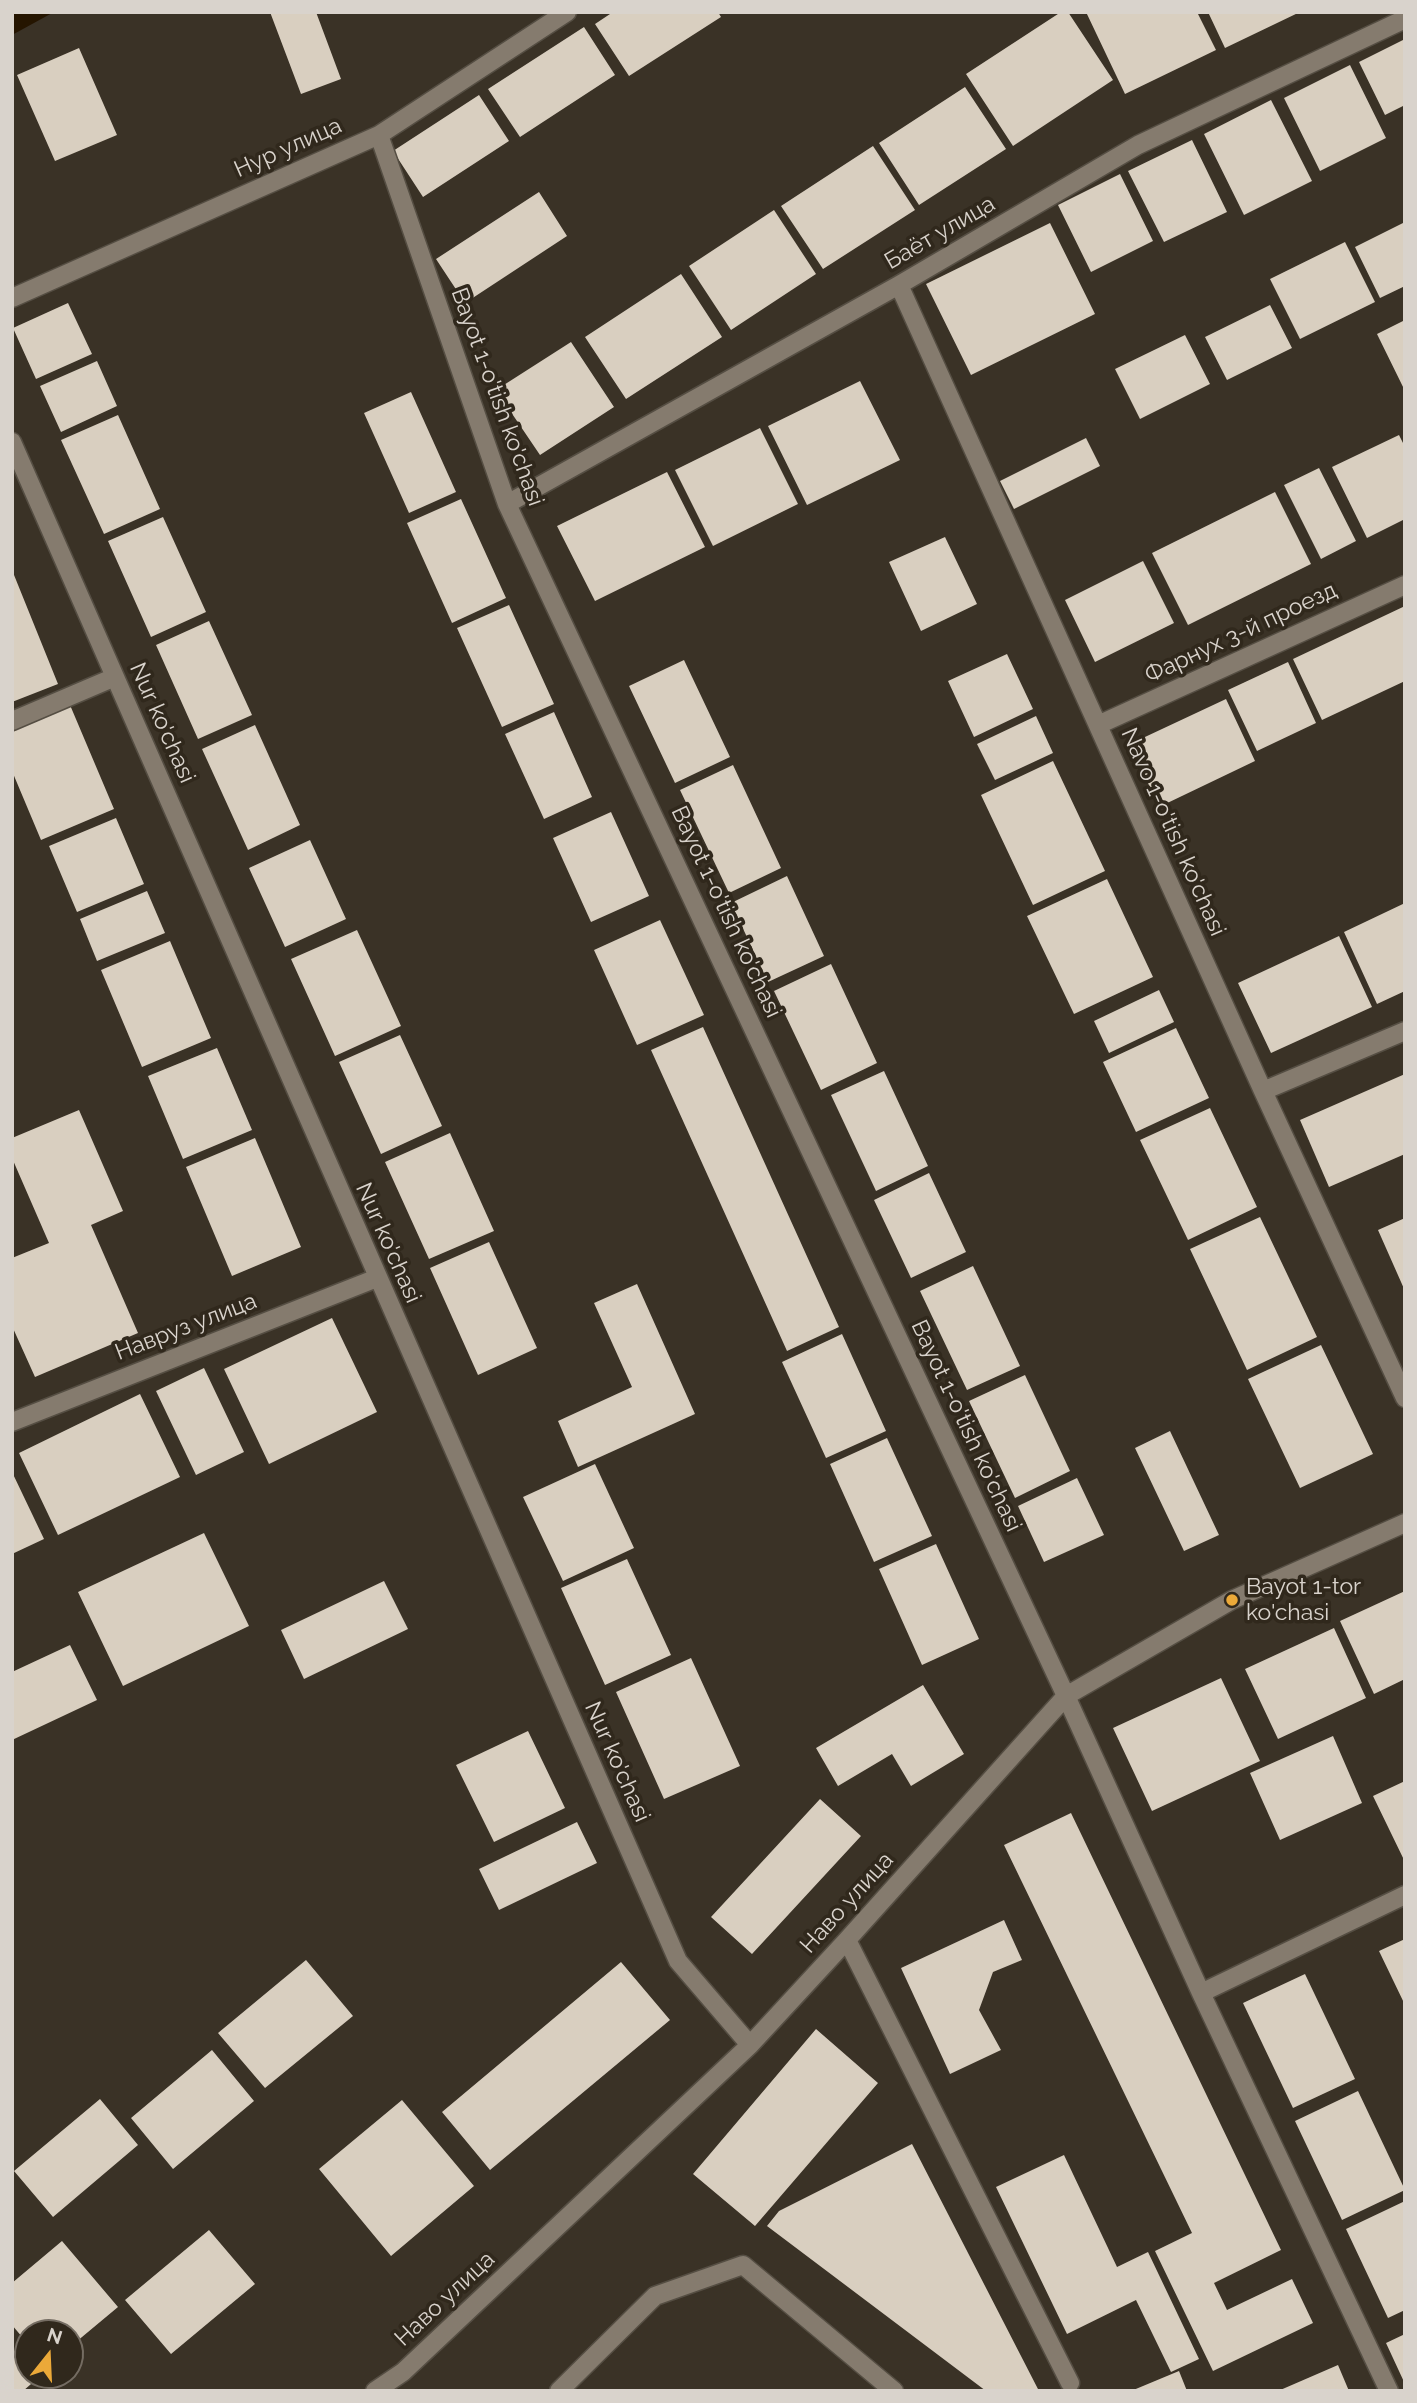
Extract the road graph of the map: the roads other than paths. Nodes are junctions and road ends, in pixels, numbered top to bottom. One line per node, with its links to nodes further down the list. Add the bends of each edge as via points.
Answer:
1 (568, 12): 3 (street, Нур улица)
2 (1405, 19): 4 (street, Баёт улица, via 1138,145)
3 (379, 135): 5 (street, Нур улица); 7 (street, Bayot 1-o'tish ko'chasi)
4 (899, 285): 7 (street, Баёт улица); 11 (street, Navo 1-o'tish ko'chasi)
5 (12, 298)
6 (12, 442): 9 (street, Nur ko'chasi)
7 (507, 504): 18 (street, Bayot 1-o'tish ko'chasi)
8 (1405, 585): 11 (street, Фарнух 3-й проезд)
9 (115, 677): 10 (street); 14 (street, Nur ko'chasi)
10 (12, 720)
11 (1098, 725): 13 (street, Navo 1-o'tish ko'chasi)
12 (1405, 1031): 13 (street)
13 (1263, 1091): 15 (street, Navo 1-o'tish ko'chasi)
14 (377, 1278): 16 (street, Навруз улица); 22 (street, Nur ko'chasi, via 678,1961)
15 (1405, 1398)
16 (12, 1422)
17 (1405, 1523): 18 (street, Наво улица, via 1232,1600)
18 (1066, 1696): 20 (street, Наво улица); 21 (street, Bayot 1-o'tish ko'chasi)
19 (1405, 1895): 21 (street)
20 (847, 1940): 22 (street, Наво улица); 23 (street)
21 (1201, 1993): 27 (street, Bayot 1-o'tish ko'chasi)
22 (750, 2045): 24 (street, Наво улица, via 403,2372)
23 (1070, 2383)
24 (375, 2391)
25 (559, 2391): 26 (street, via 655,2295 743,2265)
26 (894, 2391)
27 (1389, 2391)

